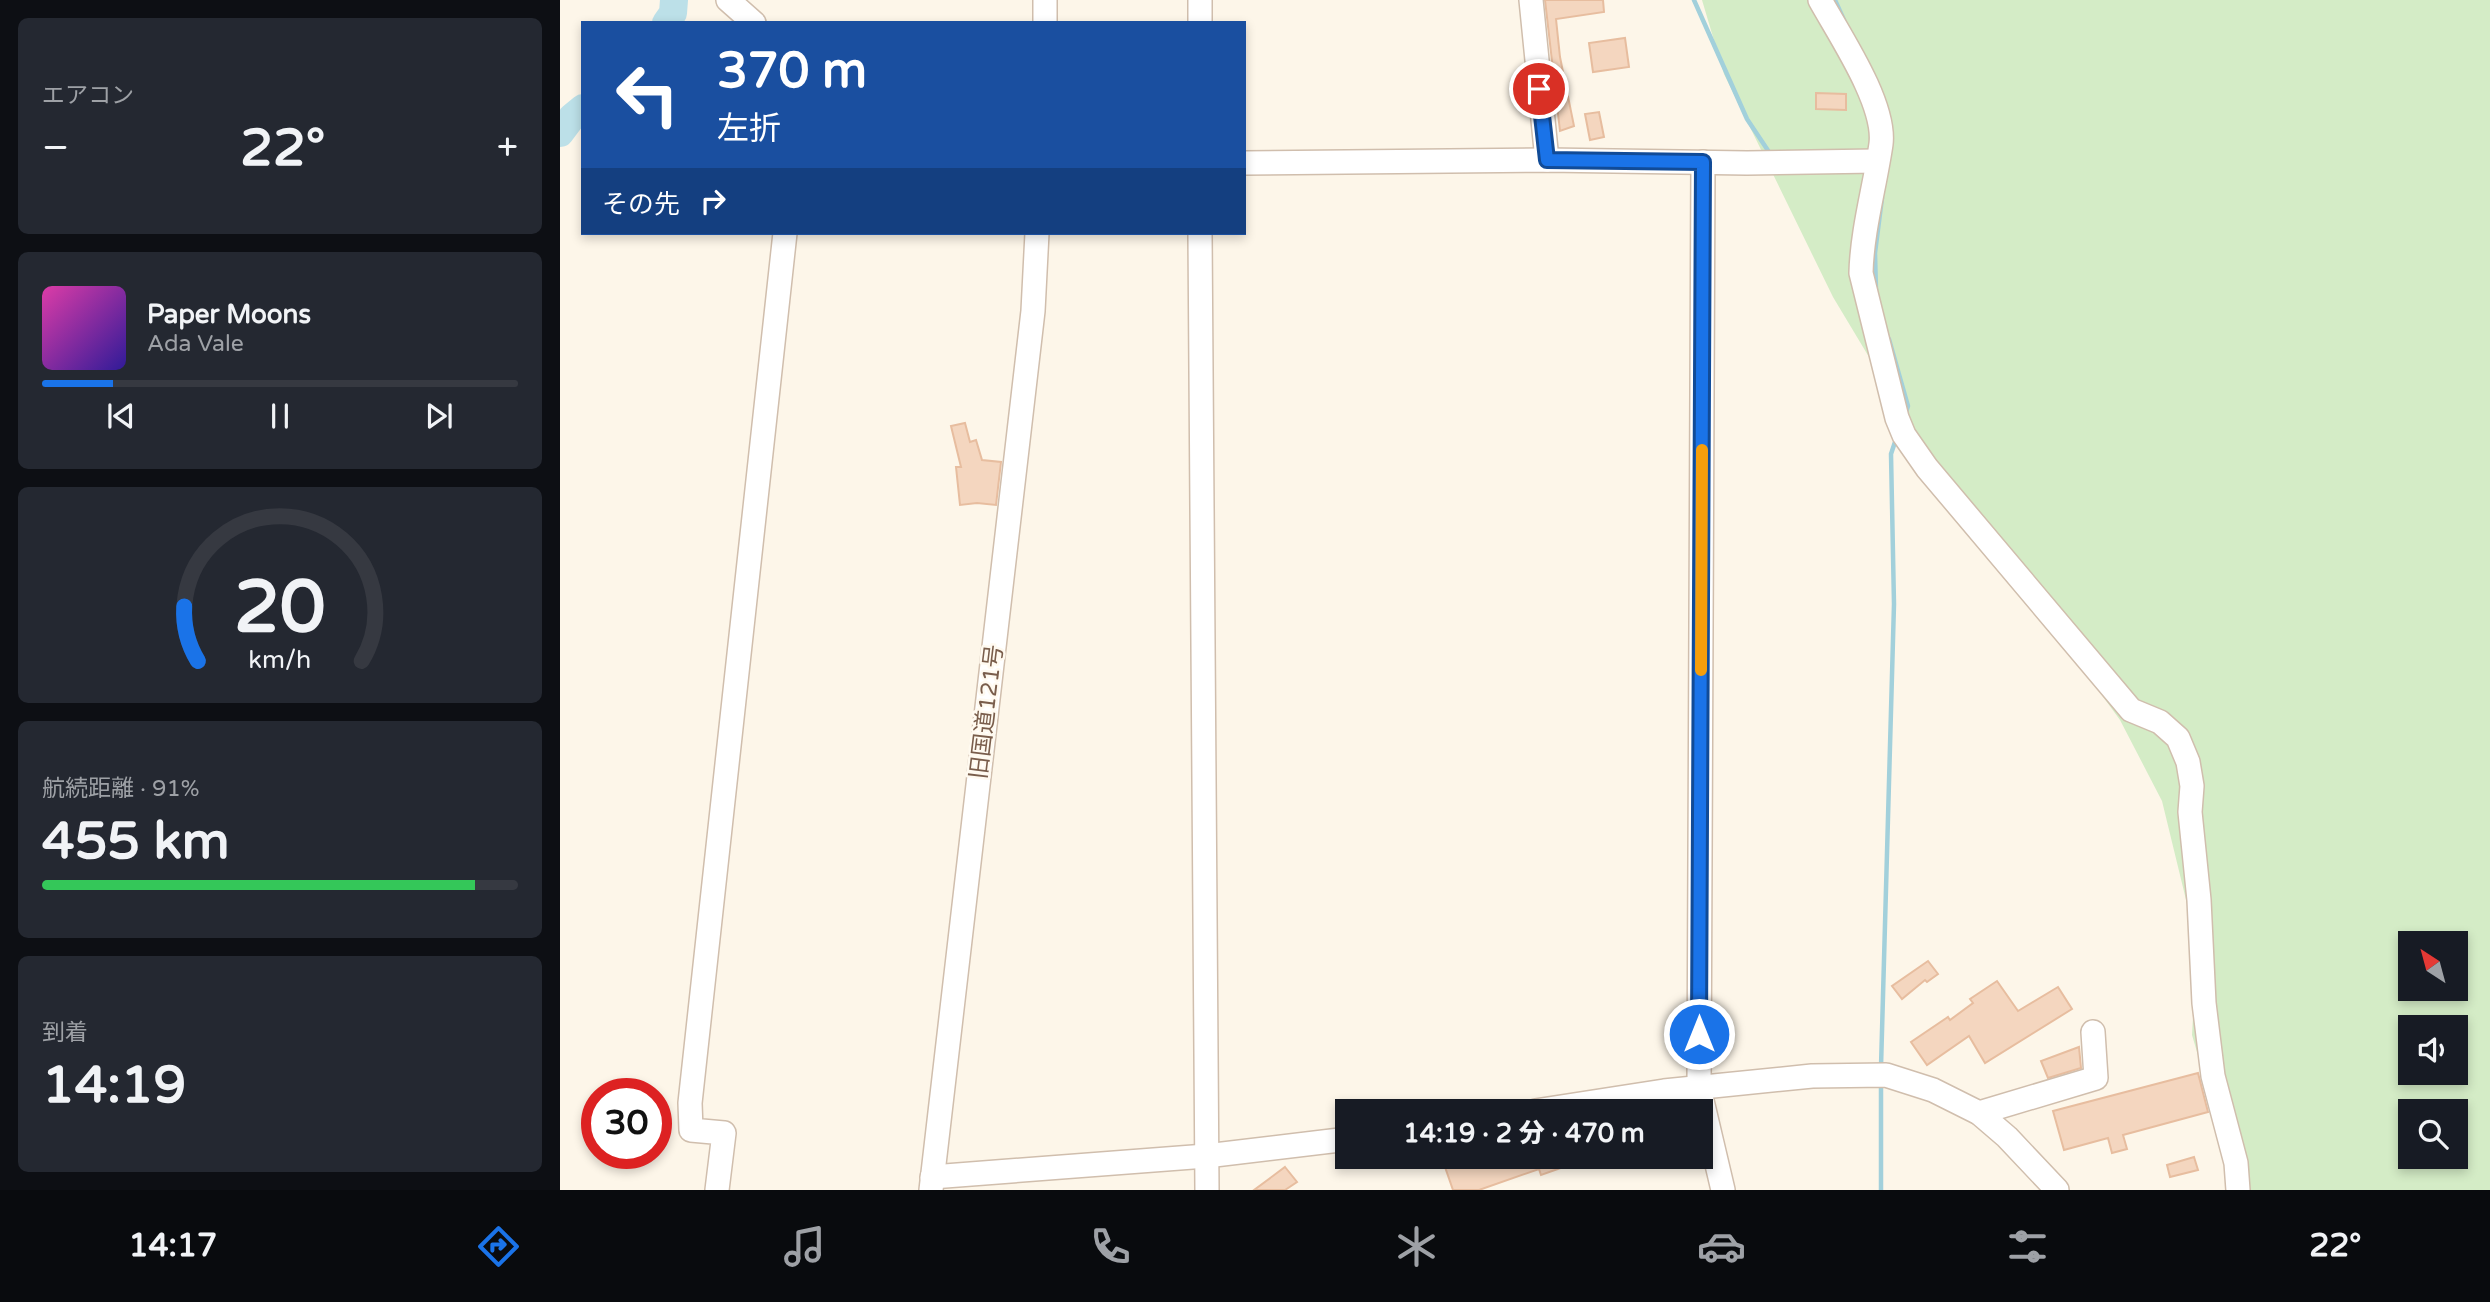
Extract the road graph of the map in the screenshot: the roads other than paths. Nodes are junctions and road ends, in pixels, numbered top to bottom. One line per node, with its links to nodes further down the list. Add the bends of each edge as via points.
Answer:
1 (728, 0): 6 (street)
2 (1045, 0): 7 (street)
3 (1200, 0): 8 (street)
4 (1531, 0): 9 (street)
5 (1821, 0): 10 (street, via 1871,94 1881,143)
6 (752, 21)
7 (1045, 21)
8 (1200, 21)
9 (1547, 160): 11 (street); 12 (street)
10 (1876, 161): 11 (street); 28 (street, via 1861,273 1904,435 2131,710 2160,722 2178,738 2188,762 2204,1003 2213,1076 2236,1163)
11 (1703, 162): 17 (street)
12 (1246, 163)
13 (785, 235): 24 (street, via 690,1103 691,1130 724,1133)
14 (1037, 235): 23 (street, 旧国道121号, via 1034,311)
15 (1200, 235): 21 (street)
16 (2093, 1032): 19 (street, via 2096,1078)
17 (1699, 1088): 18 (street); 19 (street, via 1812,1076 1886,1075 1933,1090); 26 (street)
18 (1612, 1099)
19 (1979, 1113): 27 (street)
20 (1335, 1141): 21 (street)
21 (1206, 1156): 22 (street); 25 (street)
22 (1000, 1181): 23 (street)
23 (932, 1184)
24 (717, 1190)
25 (1207, 1190)
26 (1723, 1190)
27 (2057, 1190)
28 (2238, 1190)

